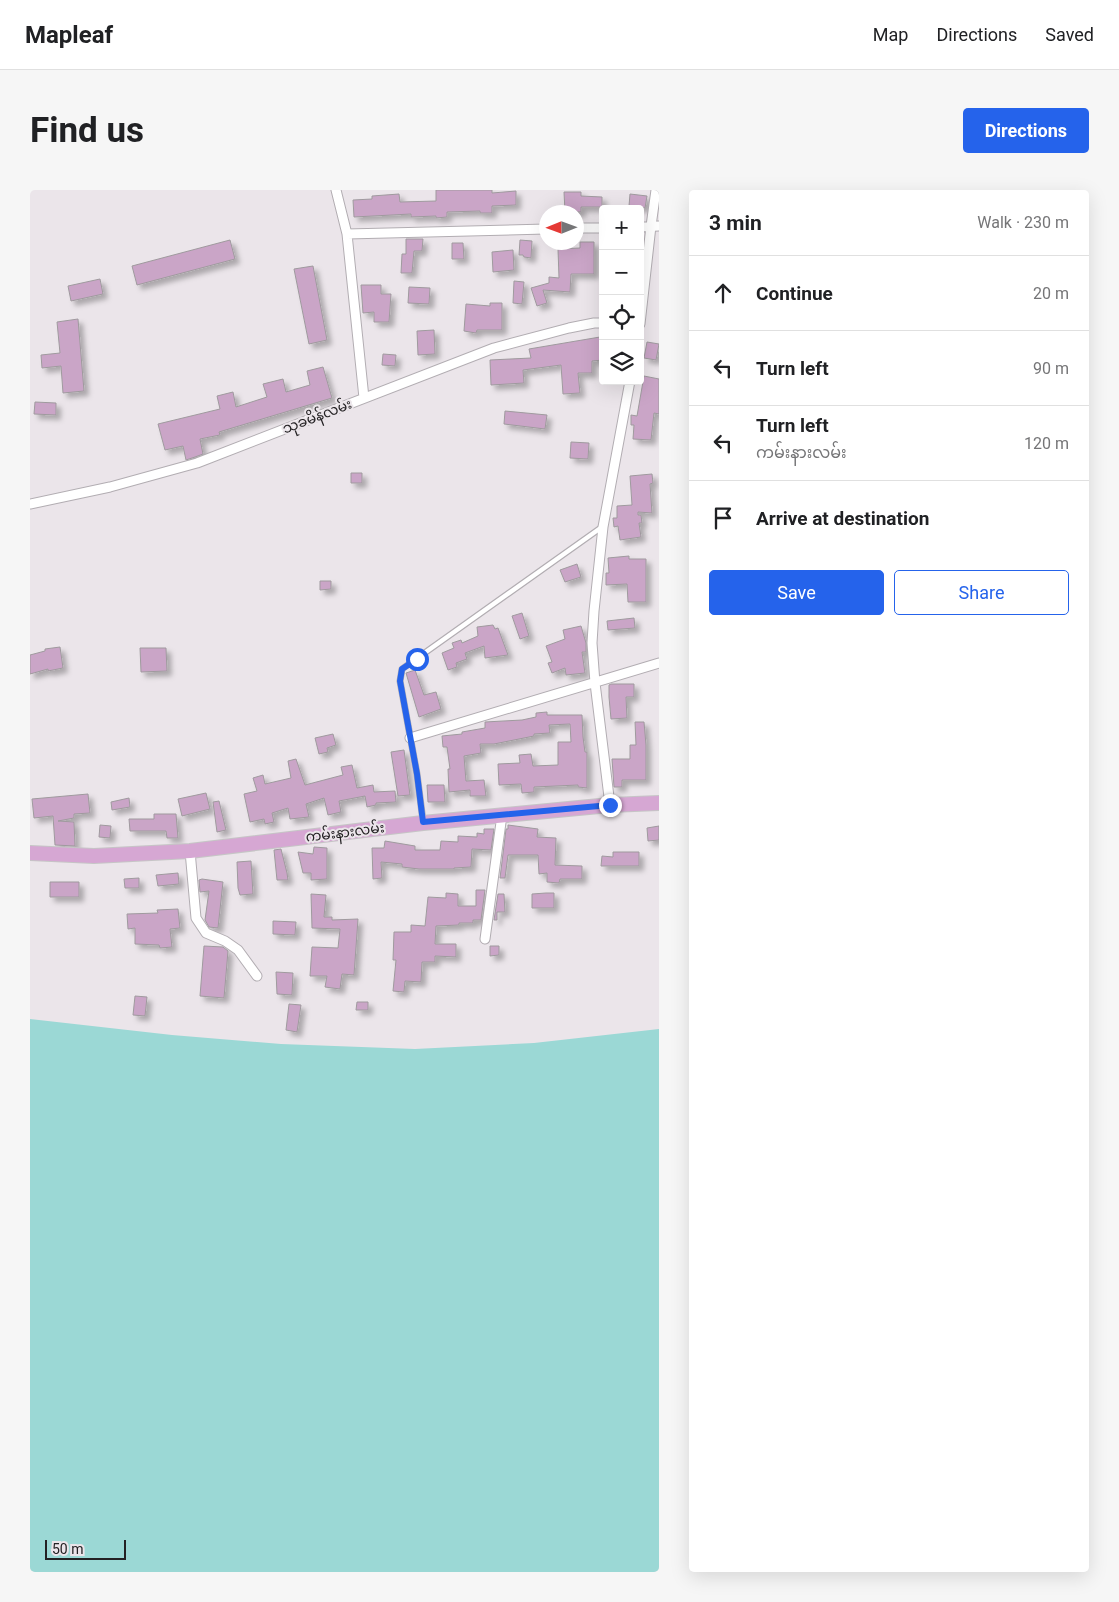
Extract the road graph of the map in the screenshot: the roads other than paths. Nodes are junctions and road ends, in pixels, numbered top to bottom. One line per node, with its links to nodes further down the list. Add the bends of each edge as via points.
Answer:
1 (336, 190): 7 (street)
2 (656, 190): 3 (street)
3 (655, 226): 8 (street)
4 (584, 228): 5 (street)
5 (599, 228)
6 (539, 229): 7 (street)
7 (347, 234): 11 (street)
8 (644, 298)
9 (599, 323): 11 (street, သုခမိန်လမ်း, via 494,348)
10 (629, 385): 13 (street)
11 (364, 398): 12 (street, သုခမိန်လမ်း, via 197,463 110,487)
12 (30, 504)
13 (603, 526): 15 (street, via 592,643); 16 (lane, via 402,669 400,681)
14 (659, 663): 15 (street)
15 (595, 683): 16 (street); 18 (street)
16 (410, 738): 20 (lane)
17 (659, 803): 18 (main road, ကမ်းနားလမ်း)
18 (610, 805): 19 (main road, ကမ်းနားလမ်း)
19 (502, 815): 20 (main road, ကမ်းနားလမ်း); 23 (street)
20 (423, 822): 21 (main road, ကမ်းနားလမ်း)
21 (190, 851): 22 (main road, ကမ်းနားလမ်း, via 94,856); 24 (street, via 196,918 206,933 238,950)
22 (30, 854)
23 (485, 939)
24 (258, 976)

